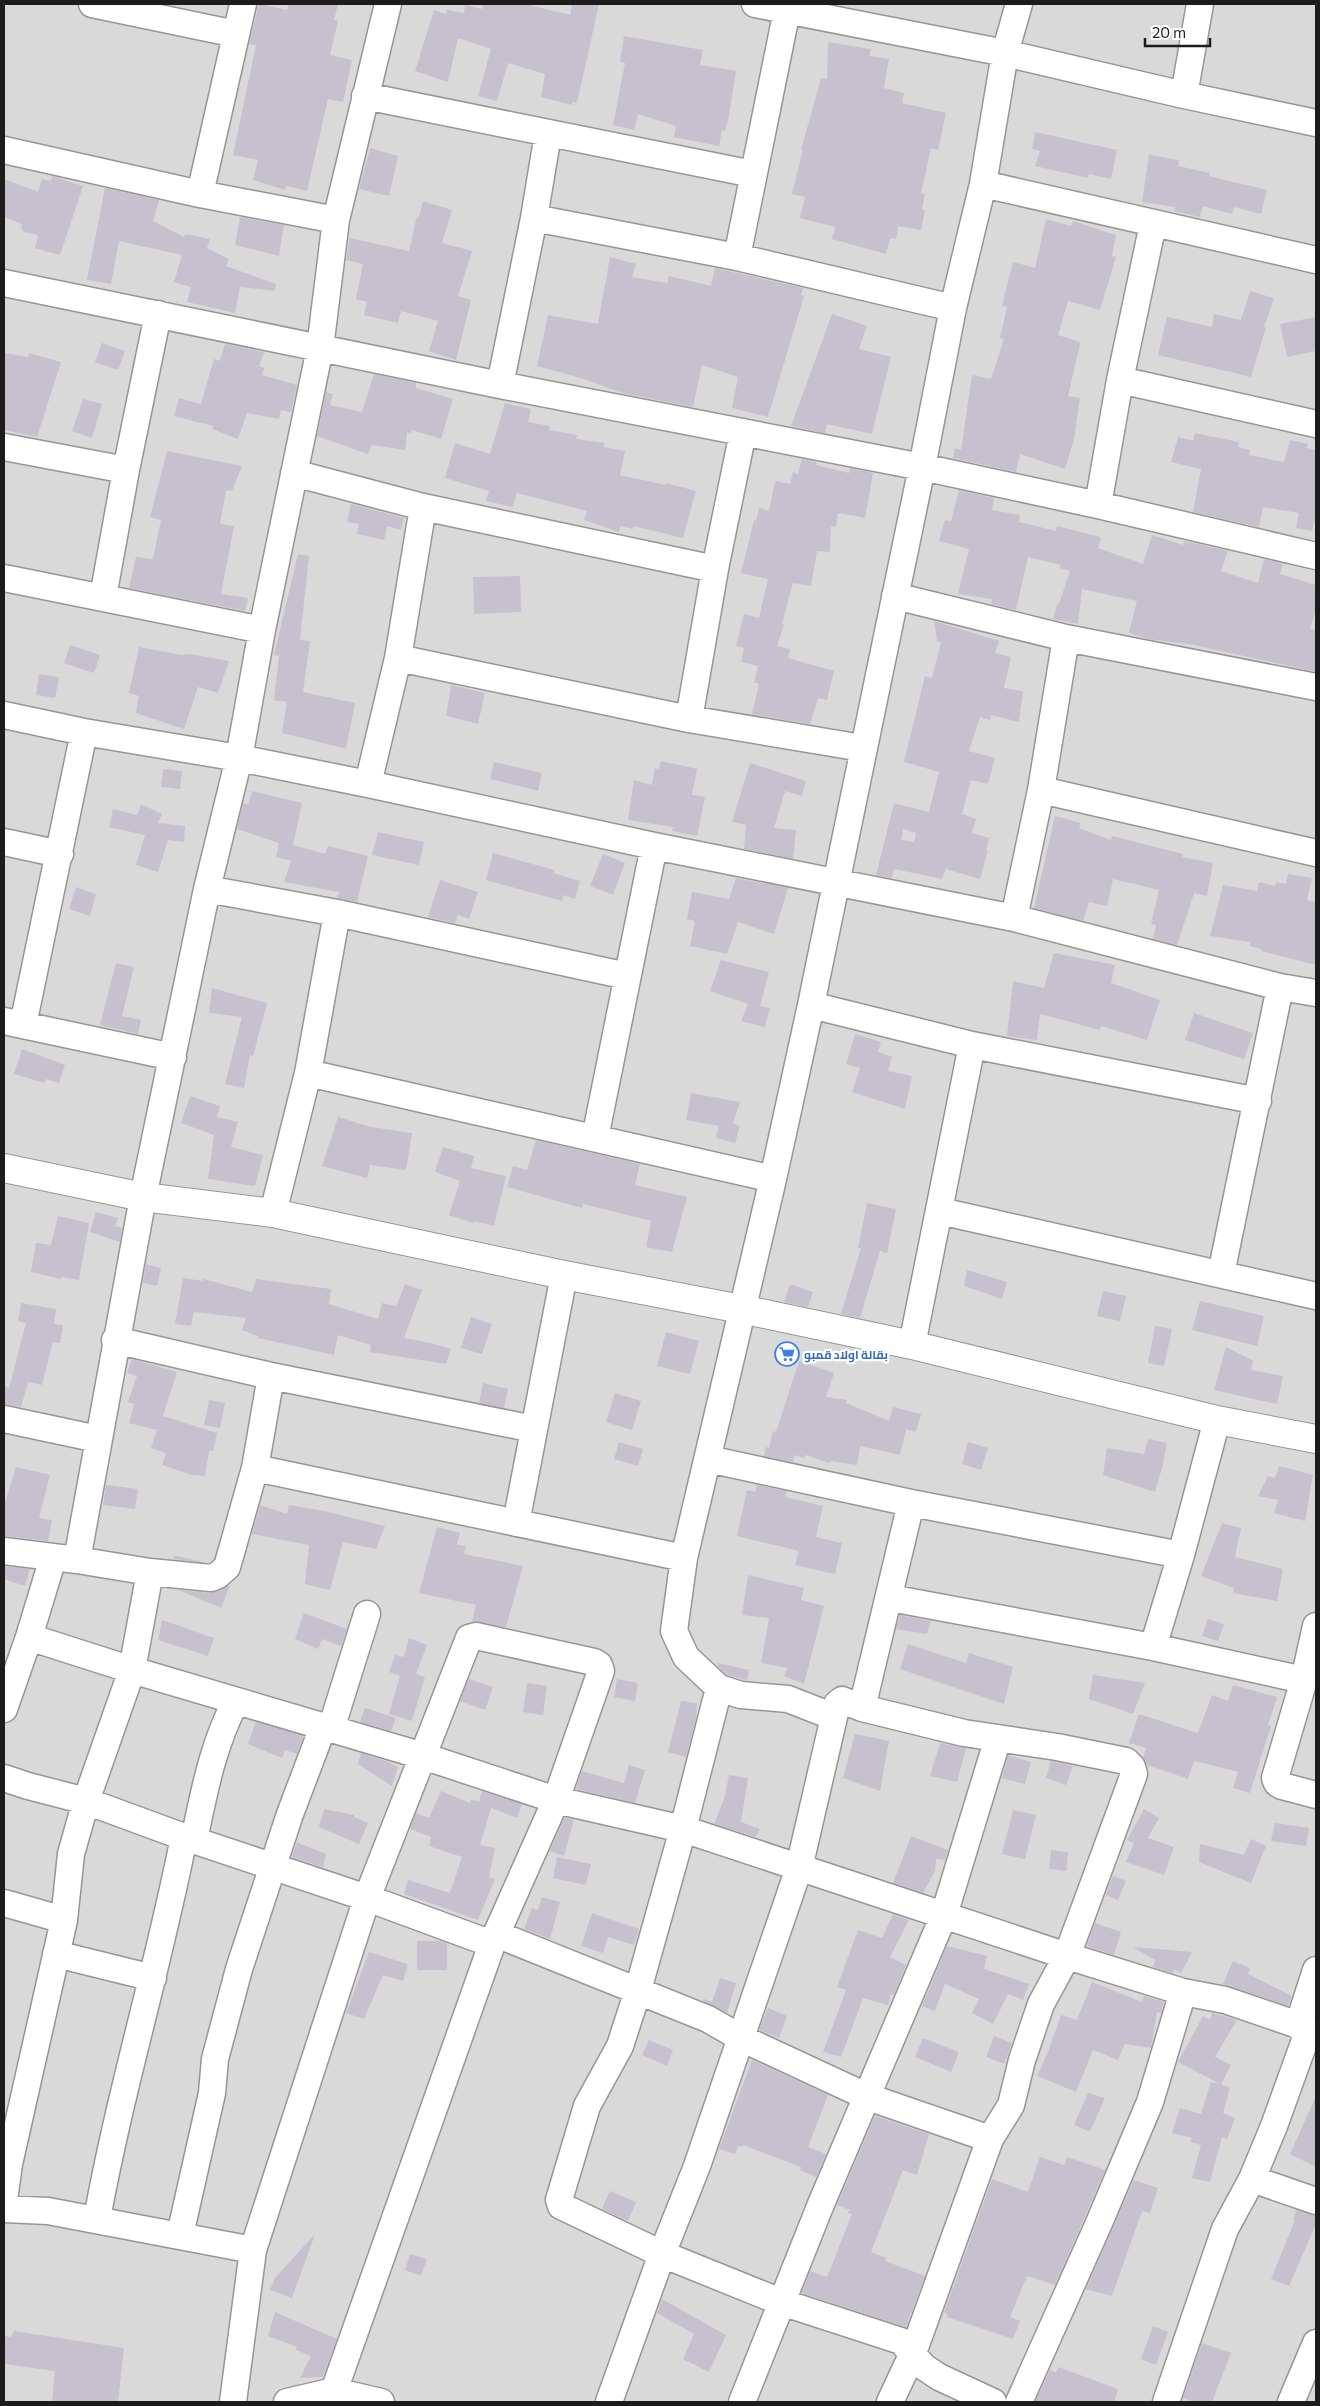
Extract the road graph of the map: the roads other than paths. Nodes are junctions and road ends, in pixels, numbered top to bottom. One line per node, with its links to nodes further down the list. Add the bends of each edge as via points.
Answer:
1 (92, 4): 8 (street)
2 (243, 4): 8 (street)
3 (388, 4): 11 (street)
4 (755, 4): 7 (street)
5 (1019, 4): 9 (street)
6 (1200, 4): 10 (street)
7 (787, 10): 9 (street); 15 (street)
8 (236, 34): 17 (street)
9 (1005, 53): 10 (street); 16 (street)
10 (1184, 95): 12 (street)
11 (365, 96): 13 (street); 19 (street)
12 (1316, 123)
13 (548, 134): 15 (street); 18 (street)
14 (4, 150): 17 (street)
15 (754, 174): 21 (street)
16 (983, 184): 20 (street); 24 (street)
17 (200, 194): 19 (street)
18 (534, 218): 21 (street); 28 (street)
19 (336, 220): 26 (street)
20 (1153, 224): 22 (street); 27 (street)
21 (737, 257): 24 (street)
22 (1316, 260)
23 (4, 283): 25 (street)
24 (952, 308): 32 (street)
25 (158, 314): 26 (street); 33 (street)
26 (320, 348): 28 (street); 34 (street)
27 (1120, 380): 29 (street); 35 (street)
28 (500, 385): 30 (street)
29 (1316, 424)
30 (743, 432): 32 (street); 38 (street)
31 (4, 447): 33 (street)
32 (922, 467): 35 (street); 40 (street)
33 (126, 470): 41 (street)
34 (294, 473): 36 (street); 42 (street)
35 (1098, 505): 37 (street)
36 (423, 507): 38 (street); 44 (street)
37 (1316, 556)
38 (715, 569): 47 (street)
39 (4, 578): 41 (street)
40 (895, 596): 43 (street); 49 (street)
41 (103, 597): 42 (street)
42 (262, 630): 50 (street)
43 (1066, 638): 45 (street); 52 (street)
44 (398, 658): 47 (street); 51 (street)
45 (1316, 687)
46 (4, 715): 48 (street)
47 (689, 718): 49 (street)
48 (84, 732): 50 (street); 56 (street)
49 (862, 748): 57 (street)
50 (239, 758): 51 (street); 58 (street)
51 (368, 784): 54 (street)
52 (1040, 790): 55 (street); 60 (street)
53 (4, 842): 56 (street)
54 (654, 846): 57 (street); 61 (street)
55 (1316, 853)
56 (60, 854): 65 (street)
57 (837, 883): 60 (street); 64 (street)
58 (207, 889): 59 (street); 67 (street)
59 (337, 913): 61 (street); 68 (street)
60 (1014, 918): 62 (street)
61 (627, 976): 70 (street)
62 (1280, 987): 63 (street); 69 (street)
63 (1316, 993)
64 (811, 1005): 66 (street); 72 (street)
65 (13, 1023): 67 (street)
66 (972, 1045): 69 (street); 74 (street)
67 (173, 1057): 73 (street)
68 (308, 1073): 70 (street); 75 (street)
69 (1258, 1101): 76 (street)
70 (595, 1138): 72 (street)
71 (4, 1168): 73 (street)
72 (773, 1179): 79 (street)
73 (143, 1197): 75 (street); 80 (street)
74 (940, 1211): 76 (street); 81 (street)
75 (273, 1213): 77 (street)
76 (1221, 1274): 78 (street)
77 (564, 1275): 79 (street); 85 (street)
78 (1316, 1296)
79 (741, 1309): 81 (street); 88 (street)
80 (116, 1340): 82 (street); 86 (street)
81 (912, 1345): 84 (street)
82 (271, 1376): 85 (street); 89 (street)
83 (4, 1419): 86 (street)
84 (1217, 1420): 87 (street); 93 (street)
85 (534, 1428): 91 (street)
86 (98, 1439): 95 (street)
87 (1316, 1439)
88 (708, 1459): 90 (street); 94 (street)
89 (255, 1468): 91 (street); 96 (street, via 227,1567 211,1578)
90 (911, 1503): 93 (street); 97 (street)
91 (516, 1522): 94 (street)
92 (4, 1551): 95 (street)
93 (1182, 1554): 101 (street)
94 (684, 1558): 104 (street, via 674,1631 686,1657)
95 (65, 1559): 96 (street); 100 (street)
96 (150, 1572): 102 (street)
97 (890, 1598): 101 (street); 106 (street)
98 (367, 1614): 109 (street)
99 (1316, 1626): 103 (street)
100 (29, 1637): 102 (street); 107 (street)
101 (1153, 1647): 103 (street)
102 (132, 1670): 105 (street); 115 (street)
103 (1304, 1680): 113 (street, via 1275,1778 1282,1786)
104 (719, 1688): 108 (street, via 741,1695 788,1699); 116 (street)
105 (236, 1701): 109 (street); 117 (street, via 216,1748)
106 (862, 1708): 108 (street, via 842,1700 837,1704); 110 (street)
107 (4, 1709)
108 (834, 1717): 119 (street)
109 (327, 1728): 111 (street); 118 (street, via 290,1814)
110 (998, 1738): 122 (street); 126 (street, via 1126,1761 1132,1767 1134,1774)
111 (423, 1756): 114 (street); 114 (street, via 469,1638 476,1636 594,1662 600,1671); 120 (street)
112 (4, 1778): 115 (street)
113 (1316, 1795)
114 (556, 1800): 116 (street); 124 (street)
115 (86, 1801): 117 (street); 123 (street, via 71,1854)
116 (683, 1829): 119 (street); 129 (street)
117 (189, 1839): 118 (street); 128 (street)
118 (274, 1867): 120 (street); 140 (street, via 239,1969 215,2059 212,2093)
119 (799, 1868): 122 (street); 132 (street)
120 (367, 1898): 124 (street); 141 (street)
121 (4, 1903): 123 (street)
122 (944, 1915): 126 (street); 133 (street)
123 (64, 1920): 125 (street)
124 (494, 1939): 129 (street); 146 (street)
125 (56, 1954): 128 (street); 136 (street)
126 (1067, 1956): 130 (street); 134 (street, via 1041,2004 1011,2105)
127 (1316, 1970): 131 (street)
128 (153, 1978): 139 (street, via 111,2144)
129 (638, 1990): 132 (street, via 708,2019); 142 (street, via 620,2046 587,2106 559,2200 561,2206 568,2210)
130 (1183, 1992): 131 (street, via 1225,2000); 154 (street, via 1150,2102)
131 (1308, 2029): 135 (street)
132 (741, 2038): 133 (street); 142 (street, via 697,2166)
133 (868, 2097): 134 (street); 143 (street)
134 (990, 2139): 145 (street)
135 (1252, 2179): 137 (street); 155 (street, via 1225,2229)
136 (4, 2200)
137 (1316, 2201)
138 (4, 2209): 139 (street, via 48,2210)
139 (97, 2219): 140 (street)
140 (180, 2235): 141 (street)
141 (253, 2250): 147 (street)
142 (662, 2254): 143 (street); 150 (street)
143 (781, 2302): 145 (street, via 901,2341); 151 (street)
144 (1315, 2350): 156 (street)
145 (913, 2353): 152 (street); 153 (street, via 924,2367 939,2377)
146 (334, 2391): 148 (street); 149 (street)
147 (233, 2402)
148 (287, 2402)
149 (381, 2402)
150 (609, 2402)
151 (742, 2402)
152 (890, 2402)
153 (993, 2402)
154 (1019, 2402)
155 (1166, 2402)
156 (1291, 2402)

